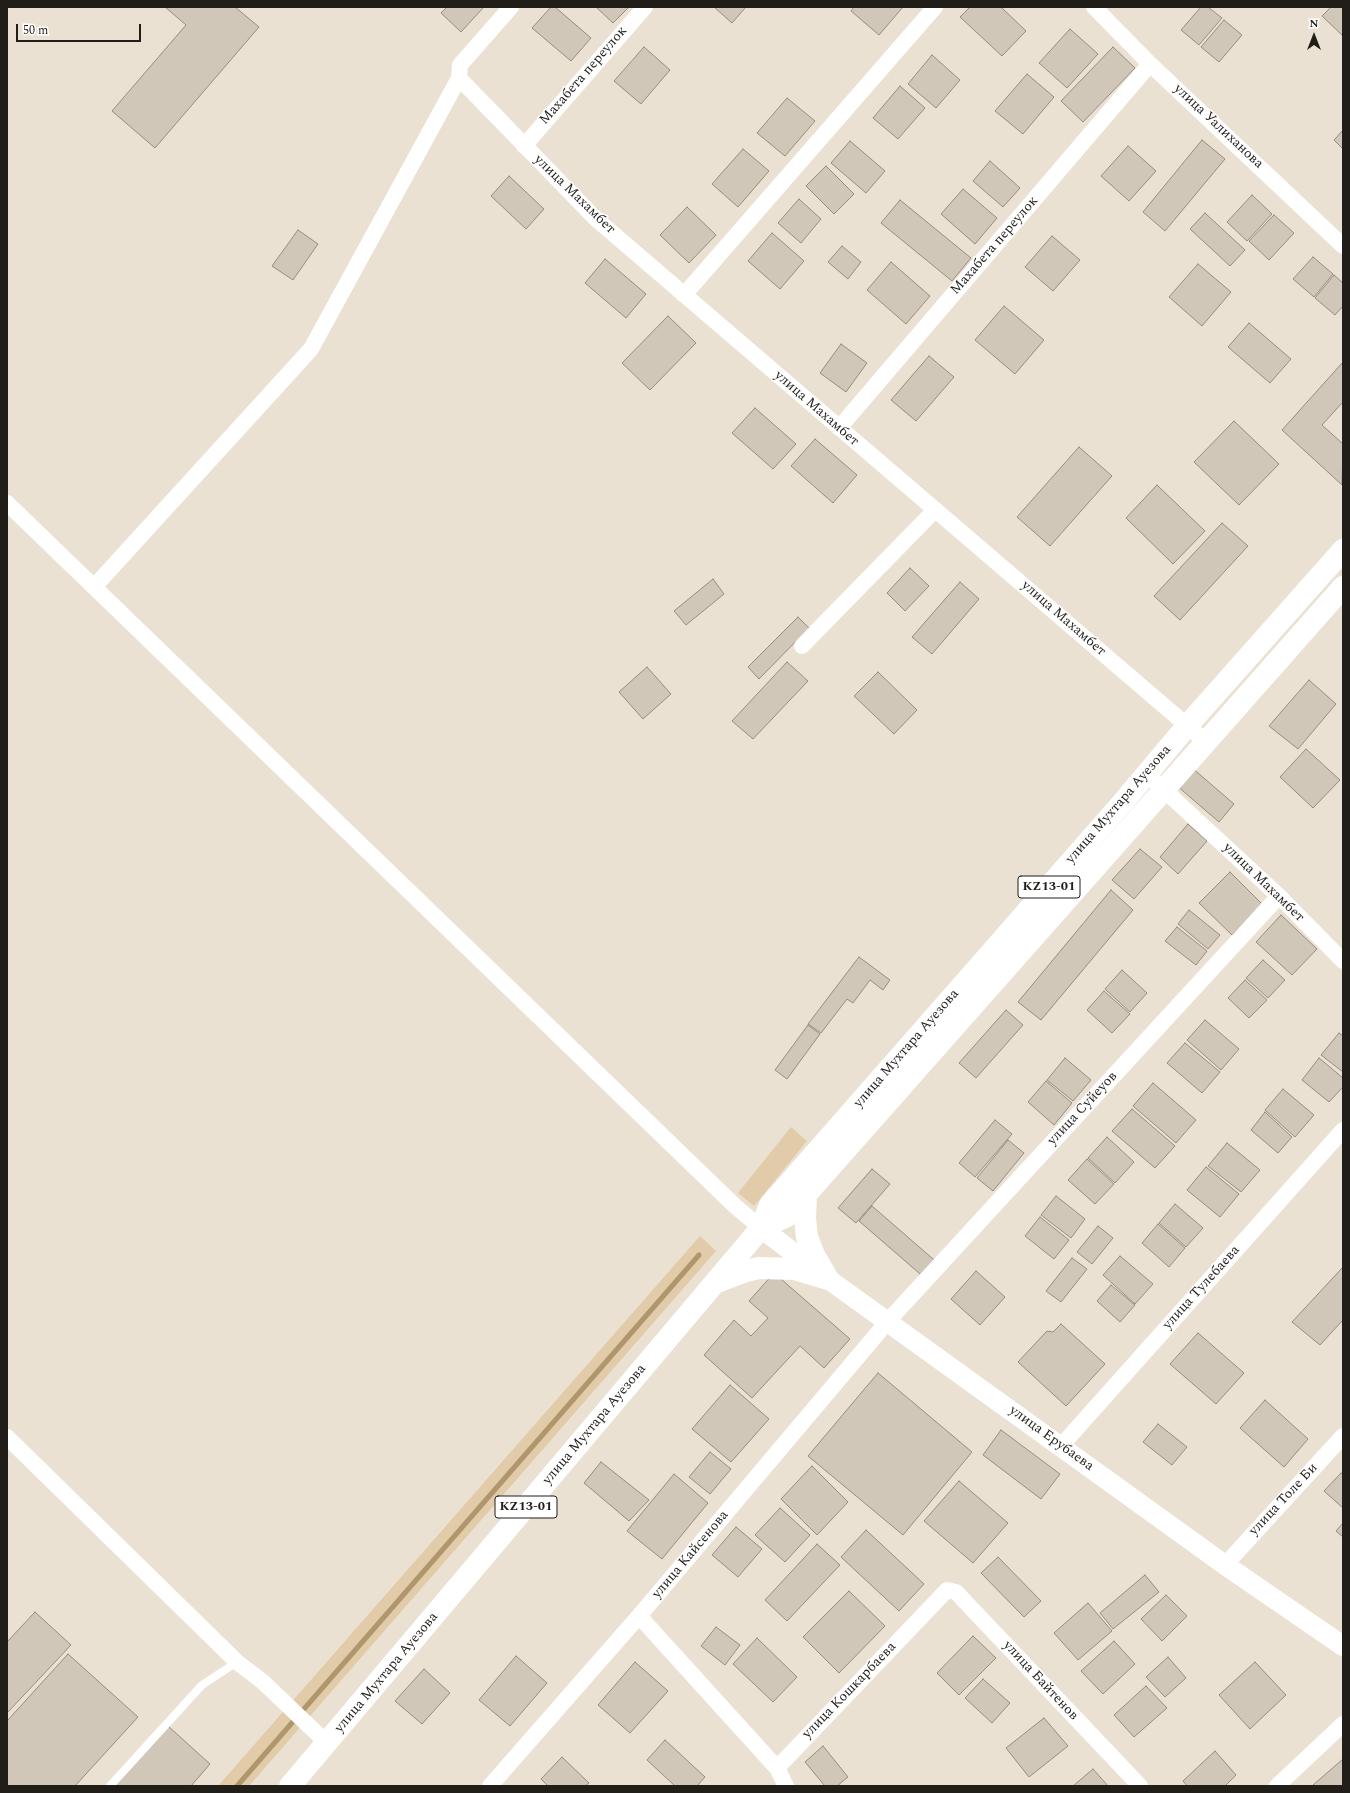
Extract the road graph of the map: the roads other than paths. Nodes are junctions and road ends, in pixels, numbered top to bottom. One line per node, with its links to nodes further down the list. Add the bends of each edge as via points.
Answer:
1 (510, 7): 6 (street, via 460,65)
2 (645, 7): 7 (street, Махабета переулок)
3 (935, 7): 9 (street)
4 (1094, 7): 5 (street, улица Уалиханова)
5 (1150, 64): 8 (street, улица Уалиханова); 10 (street, Махабета переулок)
6 (459, 78): 7 (street, улица Махамбет); 14 (street, via 311,348)
7 (524, 146): 9 (street, улица Махамбет, via 596,219)
8 (1343, 246)
9 (684, 295): 10 (street, улица Махамбет)
10 (839, 428): 12 (street, улица Махамбет)
11 (7, 503): 14 (street)
12 (935, 510): 16 (street); 17 (street, улица Махамбет)
13 (1343, 550): 17 (main road, улица Мухтара Ауезова / KZ13-01)
14 (94, 587): 25 (street, via 735,1206)
15 (1343, 587): 18 (main road, улица Мухтара Ауезова / KZ13-01)
16 (802, 646)
17 (1187, 726): 18 (street, улица Махамбет); 19 (main road, улица Мухтара Ауезова / KZ13-01)
18 (1205, 741): 20 (main road, улица Мухтара Ауезова / KZ13-01)
19 (1147, 774): 20 (street, улица Махамбет); 25 (main road, улица Мухтара Ауезова / KZ13-01, via 770,1205)
20 (1164, 790): 21 (street, улица Махамбет); 24 (main road, улица Мухтара Ауезова / KZ13-01)
21 (1279, 896): 22 (street, улица Махамбет); 28 (street, улица Суйеуов)
22 (1343, 961)
23 (1343, 1130): 31 (street, улица Тулебаева)
24 (806, 1194): 25 (main road, улица Мухтара Ауезова / KZ13-01, via 787,1216); 26 (main road, via 807,1237)
25 (761, 1228): 26 (street, улица Ерубаева); 27 (main road, улица Мухтара Ауезова / KZ13-01)
26 (828, 1279): 27 (main road, via 794,1269 759,1268); 28 (street, улица Ерубаева)
27 (714, 1283): 38 (main road, улица Мухтара Ауезова / KZ13-01)
28 (888, 1321): 31 (street, улица Ерубаева); 34 (street, улица Кайсенова)
29 (7, 1436): 36 (street)
30 (1343, 1436): 32 (street, улица Толе Би)
31 (1061, 1446): 32 (street, улица Ерубаева)
32 (1225, 1565): 35 (street, улица Ерубаева)
33 (938, 1598): 39 (street, улица Кошкарбаева); 44 (street, улица Байтенов, via 946,1590 956,1592)
34 (639, 1616): 39 (street); 42 (street, улица Кайсенова)
35 (1343, 1646)
36 (237, 1662): 38 (street, via 264,1682); 40 (lane, via 202,1685)
37 (1343, 1724): 45 (street)
38 (327, 1743): 41 (main road, улица Мухтара Ауезова / KZ13-01)
39 (777, 1768): 43 (street)
40 (110, 1786)
41 (290, 1786)
42 (490, 1786)
43 (786, 1786)
44 (1140, 1786)
45 (1277, 1786)

